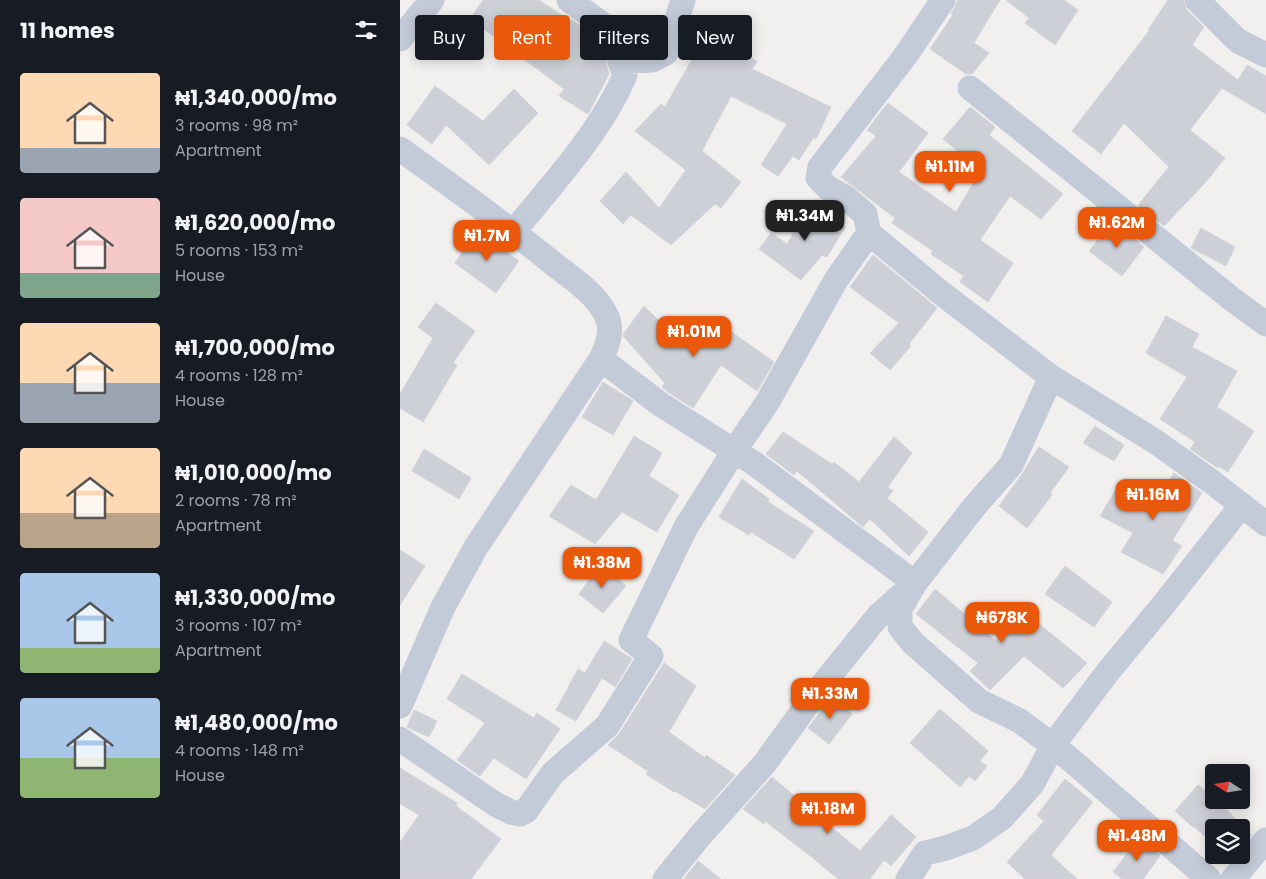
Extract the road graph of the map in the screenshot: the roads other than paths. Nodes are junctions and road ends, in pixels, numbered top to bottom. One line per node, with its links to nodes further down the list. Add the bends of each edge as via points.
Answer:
1 (432, 0): 6 (street)
2 (569, 0): 8 (street, via 613,32 623,46)
3 (683, 0): 8 (street, via 666,53 652,60)
4 (943, 0): 12 (street, via 906,55 820,166 818,178 865,214)
5 (1196, 0): 7 (street, via 1238,41)
6 (400, 39)
7 (1266, 55)
8 (620, 62): 11 (street, via 625,75 618,90 567,168)
9 (970, 88): 13 (street)
10 (400, 149): 11 (street)
11 (514, 231): 14 (street, via 596,298 610,327)
12 (869, 233): 15 (street); 16 (street, via 836,280 767,404)
13 (1266, 324)
14 (601, 359): 16 (street, via 660,404); 20 (street, via 476,547 443,607)
15 (1051, 377): 17 (street, via 1156,442); 19 (street, via 1011,465)
16 (734, 451): 19 (street); 21 (street, via 686,527 630,640 651,656 608,726 553,773 526,811 520,814 511,812 495,804)
17 (1242, 505): 18 (street); 22 (street)
18 (1266, 524)
19 (915, 583): 22 (street, via 900,609 900,627 913,643 979,701 1020,721); 24 (street, via 878,616 765,763)
20 (400, 706)
21 (400, 740)
22 (1053, 746): 25 (street, via 1033,783 1002,818 973,838 925,852); 26 (street)
23 (1266, 840): 27 (street)
24 (665, 879)
25 (908, 879)
26 (1209, 879)
27 (1233, 879)

